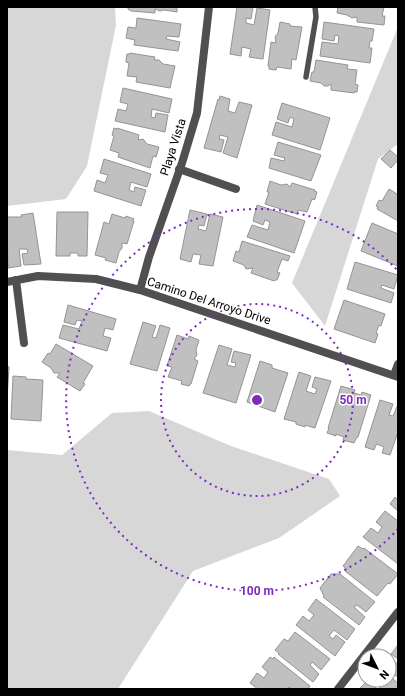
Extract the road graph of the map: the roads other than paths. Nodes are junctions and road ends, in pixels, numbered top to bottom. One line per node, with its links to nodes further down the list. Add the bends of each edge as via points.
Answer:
1 (209, 7): 4 (street, Playa Vista, via 197,113)
2 (315, 7): 3 (lane, via 316,17)
3 (306, 77)
4 (179, 169): 5 (street); 8 (street, Playa Vista)
5 (236, 189)
6 (16, 280): 7 (street, Camino Del Arroyo Drive); 8 (street, Camino Del Arroyo Drive, via 38,276 96,279); 9 (street)
7 (7, 282)
8 (140, 290): 11 (street, Camino Del Arroyo Drive)
9 (24, 343)
10 (398, 364): 11 (street)
11 (396, 376)
12 (398, 612): 13 (street)
13 (338, 689)

